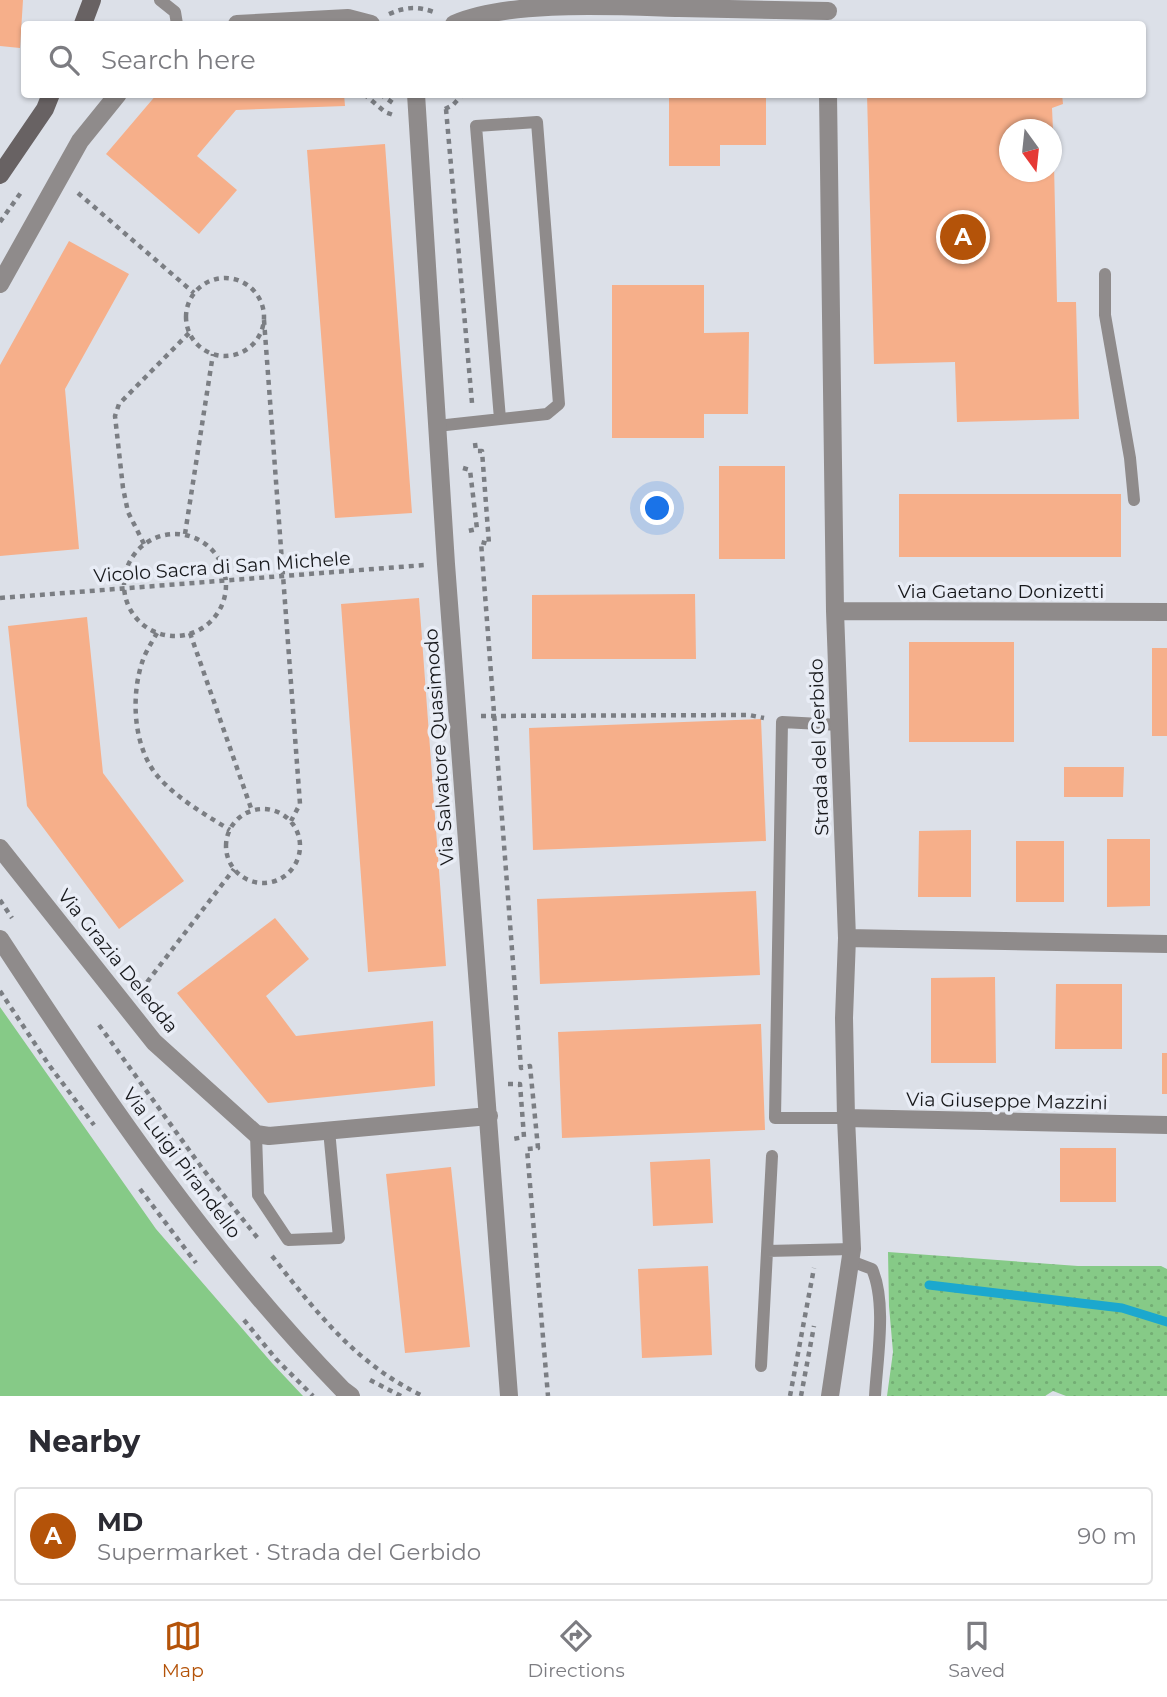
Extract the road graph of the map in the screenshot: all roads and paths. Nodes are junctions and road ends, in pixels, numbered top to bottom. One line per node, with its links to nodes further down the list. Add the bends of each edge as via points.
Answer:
1 (92, 0): 5 (street)
2 (160, 0): 6 (lane, via 174,12)
3 (828, 12): 4 (street, via 541,1 490,7)
4 (448, 20): 8 (path, via 421,8 405,8)
5 (84, 21)
6 (176, 21)
7 (292, 21): 8 (street)
8 (378, 21)
9 (49, 98): 14 (street)
10 (115, 98): 15 (street, via 80,141)
11 (416, 98): 25 (street, Via Salvatore Quasimodo)
12 (828, 98): 34 (street, Strada del Gerbido)
13 (446, 109): 24 (path)
14 (0, 175)
15 (57, 181): 16 (path, via 37,171); 18 (street); 19 (path, via 80,194)
16 (0, 222)
17 (1105, 274): 26 (lane, via 1105,315)
18 (0, 284)
19 (194, 293): 20 (path, via 212,280 237,280 257,295); 21 (path, via 187,307)
20 (264, 320): 22 (path, via 254,343 244,351); 30 (path)
21 (189, 333): 22 (path, via 196,344); 28 (path, via 119,404 115,416 128,512)
22 (214, 354): 27 (path)
23 (500, 419): 23 (lane, via 547,414 559,404 537,122 476,126); 24 (lane)
24 (474, 422): 25 (lane); 39 (path, via 476,451 482,451 489,544 481,542)
25 (437, 426): 29 (street, Via Salvatore Quasimodo)
26 (1134, 500)
27 (185, 534): 28 (path, via 168,534); 31 (path, via 214,551)
28 (144, 544): 32 (path, via 128,563)
29 (446, 564): 30 (path, Vicolo Sacra di San Michele); 54 (street, Via Salvatore Quasimodo)
30 (283, 576): 31 (path, Vicolo Sacra di San Michele); 43 (path, via 300,804)
31 (226, 581): 32 (path, Vicolo Sacra di San Michele); 37 (path, via 217,614)
32 (124, 588): 33 (path, Vicolo Sacra di San Michele); 36 (path, via 131,612)
33 (0, 598)
34 (835, 611): 35 (street, Via Gaetano Donizetti); 41 (street, Strada del Gerbido)
35 (1167, 612)
36 (157, 633): 37 (path); 44 (path, via 144,658 135,708 148,761 177,796)
37 (190, 634): 42 (path)
38 (481, 716): 39 (path)
39 (495, 716): 40 (path, via 749,715); 69 (path, via 522,1068 530,1066 538,1148 527,1149)
40 (782, 722): 41 (lane); 55 (lane, via 775,1118)
41 (840, 725): 49 (street, Strada del Gerbido)
42 (252, 811): 43 (path, via 269,809); 44 (path)
43 (291, 821): 46 (path, via 300,854 288,874 266,883 254,882)
44 (230, 830): 46 (path, via 226,846)
45 (0, 848): 52 (street, Via Grazia Deledda)
46 (234, 869): 52 (path, via 140,992)
47 (0, 900): 48 (path)
48 (15, 922)
49 (847, 938): 51 (street); 55 (street, Strada del Gerbido)
50 (0, 939): 53 (street, Via Luigi Pirandello)
51 (1167, 944)
52 (124, 1004): 53 (path); 58 (street, Via Grazia Deledda, via 154,1042)
53 (71, 1048): 66 (street, Via Luigi Pirandello, via 172,1191 294,1340)
54 (489, 1116): 57 (street); 68 (street, Via Salvatore Quasimodo)
55 (846, 1118): 56 (street, Via Giuseppe Mazzini); 62 (street, Strada del Gerbido)
56 (1167, 1125)
57 (329, 1130): 58 (street, via 269,1136); 58 (lane, via 339,1238 301,1240 288,1240 258,1195)
58 (256, 1133)
59 (772, 1156): 61 (lane)
60 (817, 1250): 61 (lane); 62 (lane); 70 (path)
61 (767, 1251): 64 (lane)
62 (852, 1255): 72 (street, Strada del Gerbido); 73 (lane, via 872,1269 876,1279 880,1307)
63 (815, 1320): 71 (path)
64 (761, 1366)
65 (366, 1377): 67 (path)
66 (351, 1396)
67 (401, 1396)
68 (509, 1396)
69 (548, 1396)
70 (790, 1396)
71 (801, 1396)
72 (830, 1396)
73 (875, 1396)

